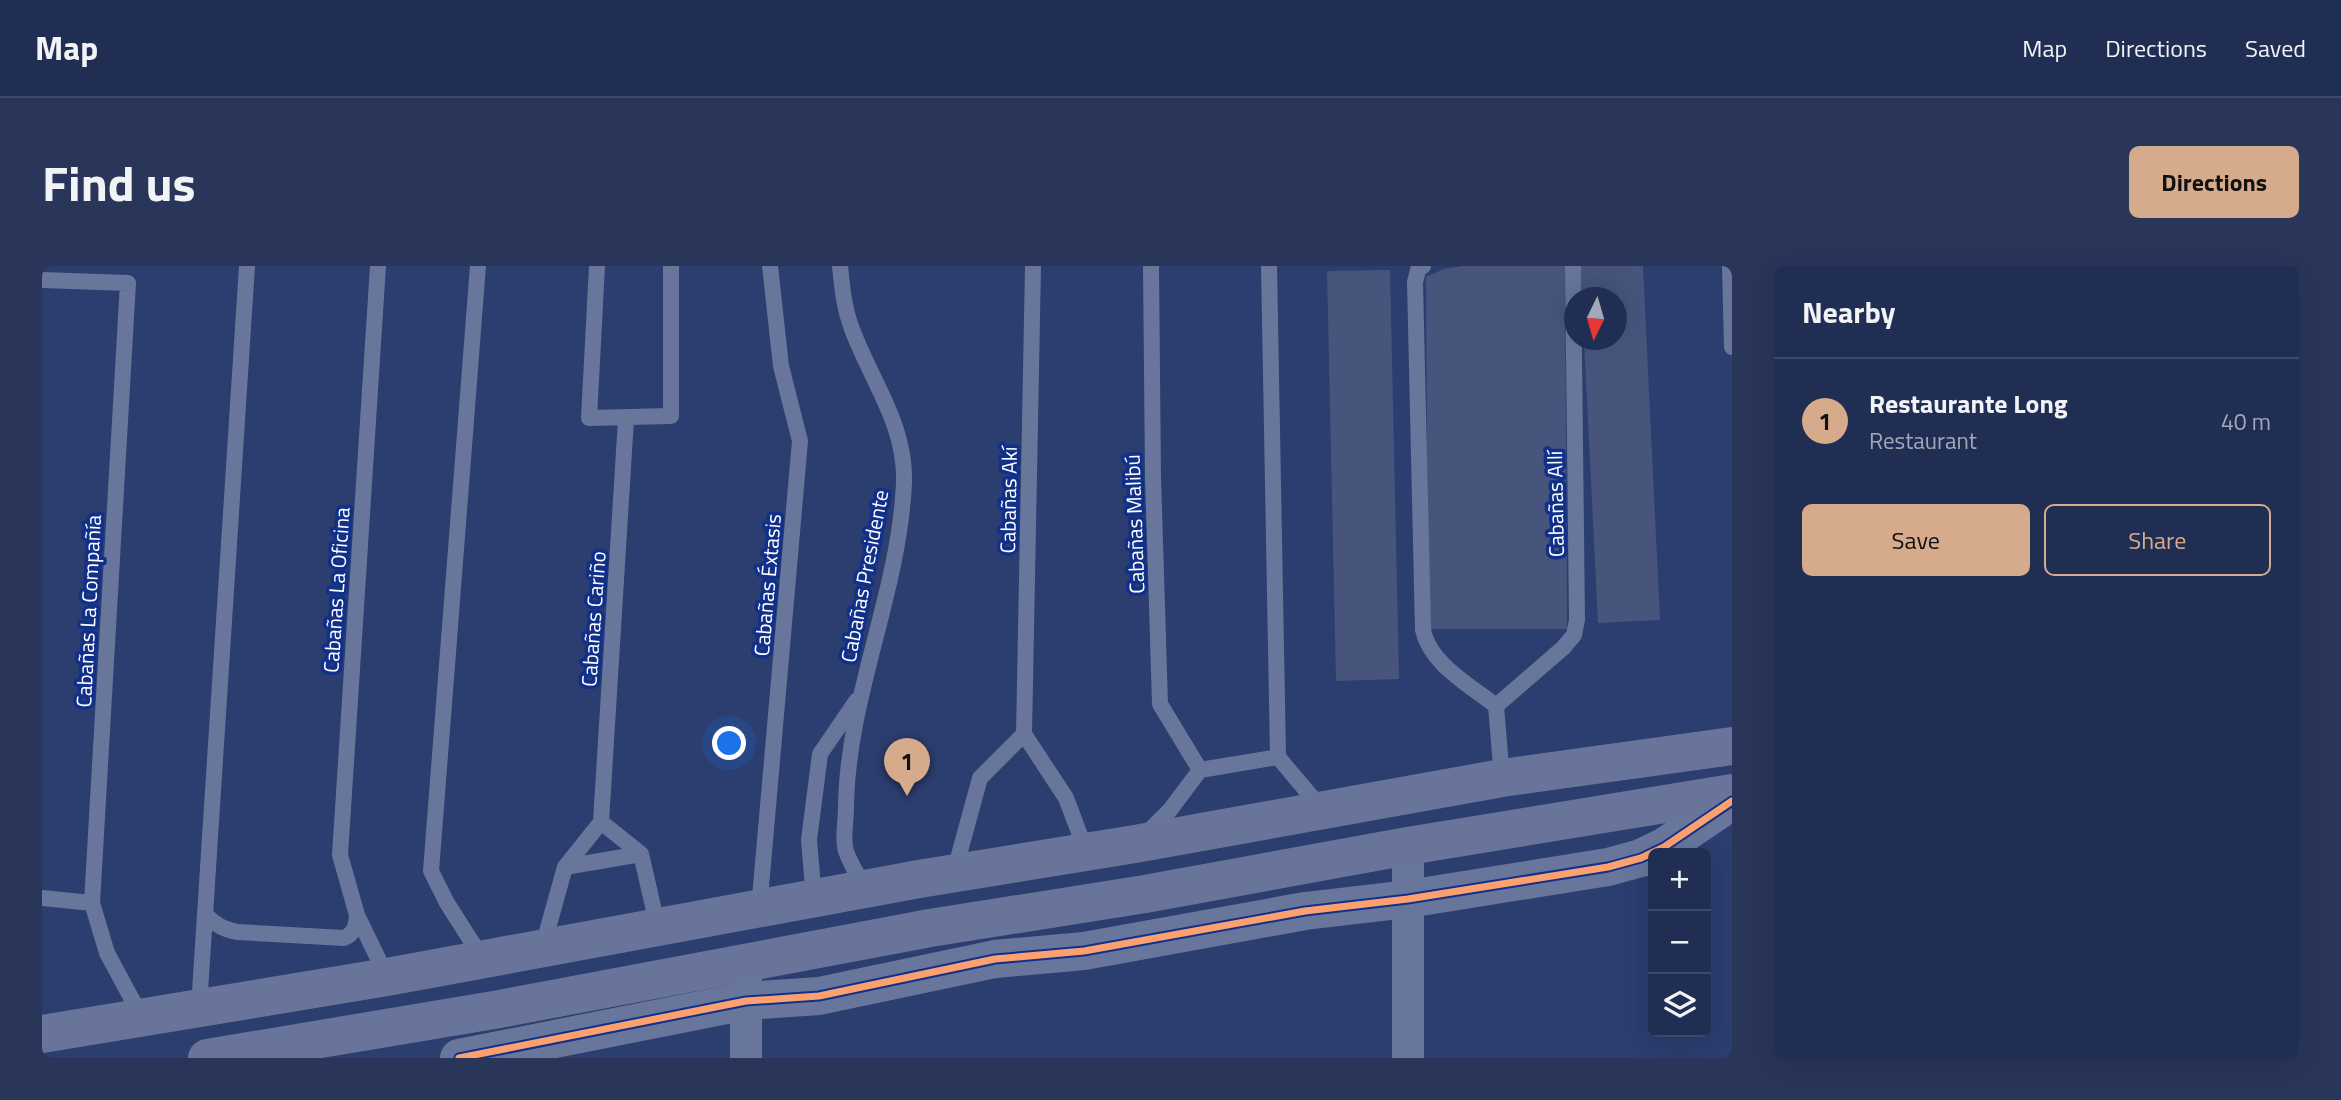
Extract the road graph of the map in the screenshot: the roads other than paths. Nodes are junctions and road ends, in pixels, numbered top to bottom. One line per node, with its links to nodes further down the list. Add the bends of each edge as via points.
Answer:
1 (247, 266): 40 (lane)
2 (378, 266): 41 (lane, Cabañas La Oficina, via 340,855)
3 (478, 266): 44 (lane, via 431,871)
4 (597, 266): 16 (lane, via 589,418)
5 (671, 266): 16 (lane, via 671,416)
6 (770, 266): 39 (lane, Cabañas Éxtasis, via 781,366 800,441)
7 (840, 266): 17 (lane, Cabañas Presidente, via 846,314 892,414 903,453 899,530)
8 (1034, 266): 19 (lane, Cabañas Akí)
9 (1151, 266): 22 (lane, Cabañas Malibú, via 1160,704)
10 (1269, 266): 21 (lane)
11 (1423, 266): 18 (lane, via 1415,282 1423,629 1440,661)
12 (1573, 266): 18 (lane, Cabañas Allí, via 1577,620 1574,635 1563,648)
13 (1730, 266): 15 (lane)
14 (42, 280): 38 (lane, Cabañas La Compañía, via 128,283)
15 (1732, 347)
16 (626, 419): 27 (lane, Cabañas Cariño)
17 (860, 695): 34 (lane, Cabañas Presidente, via 846,791 845,849); 36 (lane, Cabañas Presidente, via 820,754 809,840)
18 (1496, 706): 23 (lane)
19 (1024, 734): 30 (lane, via 1066,798); 33 (lane, via 980,778)
20 (1732, 746): 23 (main road)
21 (1278, 757): 22 (lane); 26 (lane)
22 (1200, 770): 28 (lane, via 1170,810)
23 (1502, 778): 26 (main road)
24 (1732, 793): 29 (main road)
25 (1732, 801): 37 (street, via 1641,859)
26 (1322, 810): 28 (main road)
27 (601, 822): 31 (lane); 32 (lane)
28 (1135, 844): 30 (main road)
29 (1408, 846): 37 (street); 45 (main road)
30 (1086, 851): 33 (main road)
31 (641, 854): 32 (lane); 42 (lane)
32 (565, 867): 43 (lane)
33 (954, 873): 34 (main road)
34 (866, 889): 36 (main road)
35 (42, 898): 38 (lane)
36 (814, 899): 39 (main road)
37 (1408, 899): 47 (street, via 1305,911 1084,951 995,959 819,996); 55 (street)
38 (92, 903): 49 (lane, Cabañas La Compañía, via 107,953)
39 (759, 909): 42 (main road)
40 (206, 915): 41 (lane, via 226,930 237,932 344,938 356,928); 48 (lane)
41 (357, 915): 46 (lane, Cabañas La Oficina)
42 (659, 928): 43 (main road)
43 (542, 949): 44 (main road)
44 (484, 960): 46 (main road)
45 (746, 963): 47 (street); 51 (main road)
46 (387, 977): 48 (main road)
47 (746, 1001): 53 (street); 54 (street)
48 (199, 1008): 49 (main road)
49 (141, 1016): 50 (main road)
50 (42, 1034)
51 (301, 1050): 52 (main road)
52 (206, 1058)
53 (459, 1058)
54 (746, 1058)
55 (1408, 1058)

